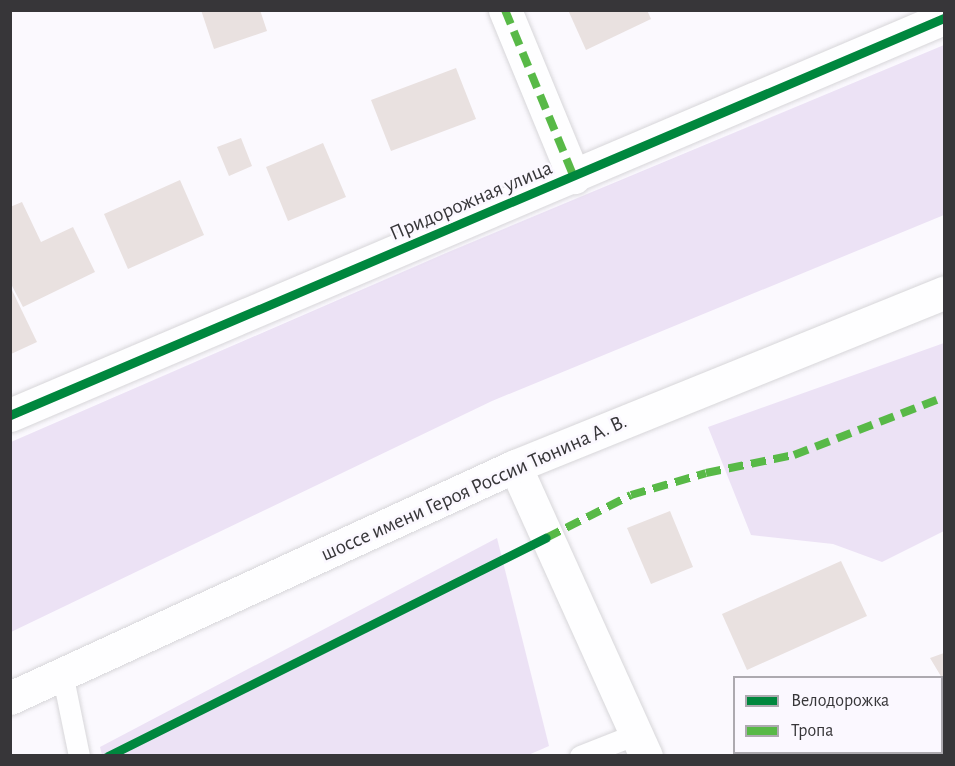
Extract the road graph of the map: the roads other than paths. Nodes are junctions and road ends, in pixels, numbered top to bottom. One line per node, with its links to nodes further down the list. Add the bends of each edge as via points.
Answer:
1 (505, 10): 3 (street)
2 (945, 18): 3 (street, Придорожная улица)
3 (574, 177): 5 (street, Придорожная улица)
4 (945, 293): 6 (street, шоссе имени Героя России Тюнина А. В.)
5 (10, 416)
6 (515, 465): 7 (street, шоссе имени Героя России Тюнина А. В.); 9 (street)
7 (62, 673): 8 (street, шоссе имени Героя России Тюнина А. В.); 10 (lane)
8 (10, 699)
9 (641, 745): 11 (lane)
10 (79, 756)
11 (580, 756)

